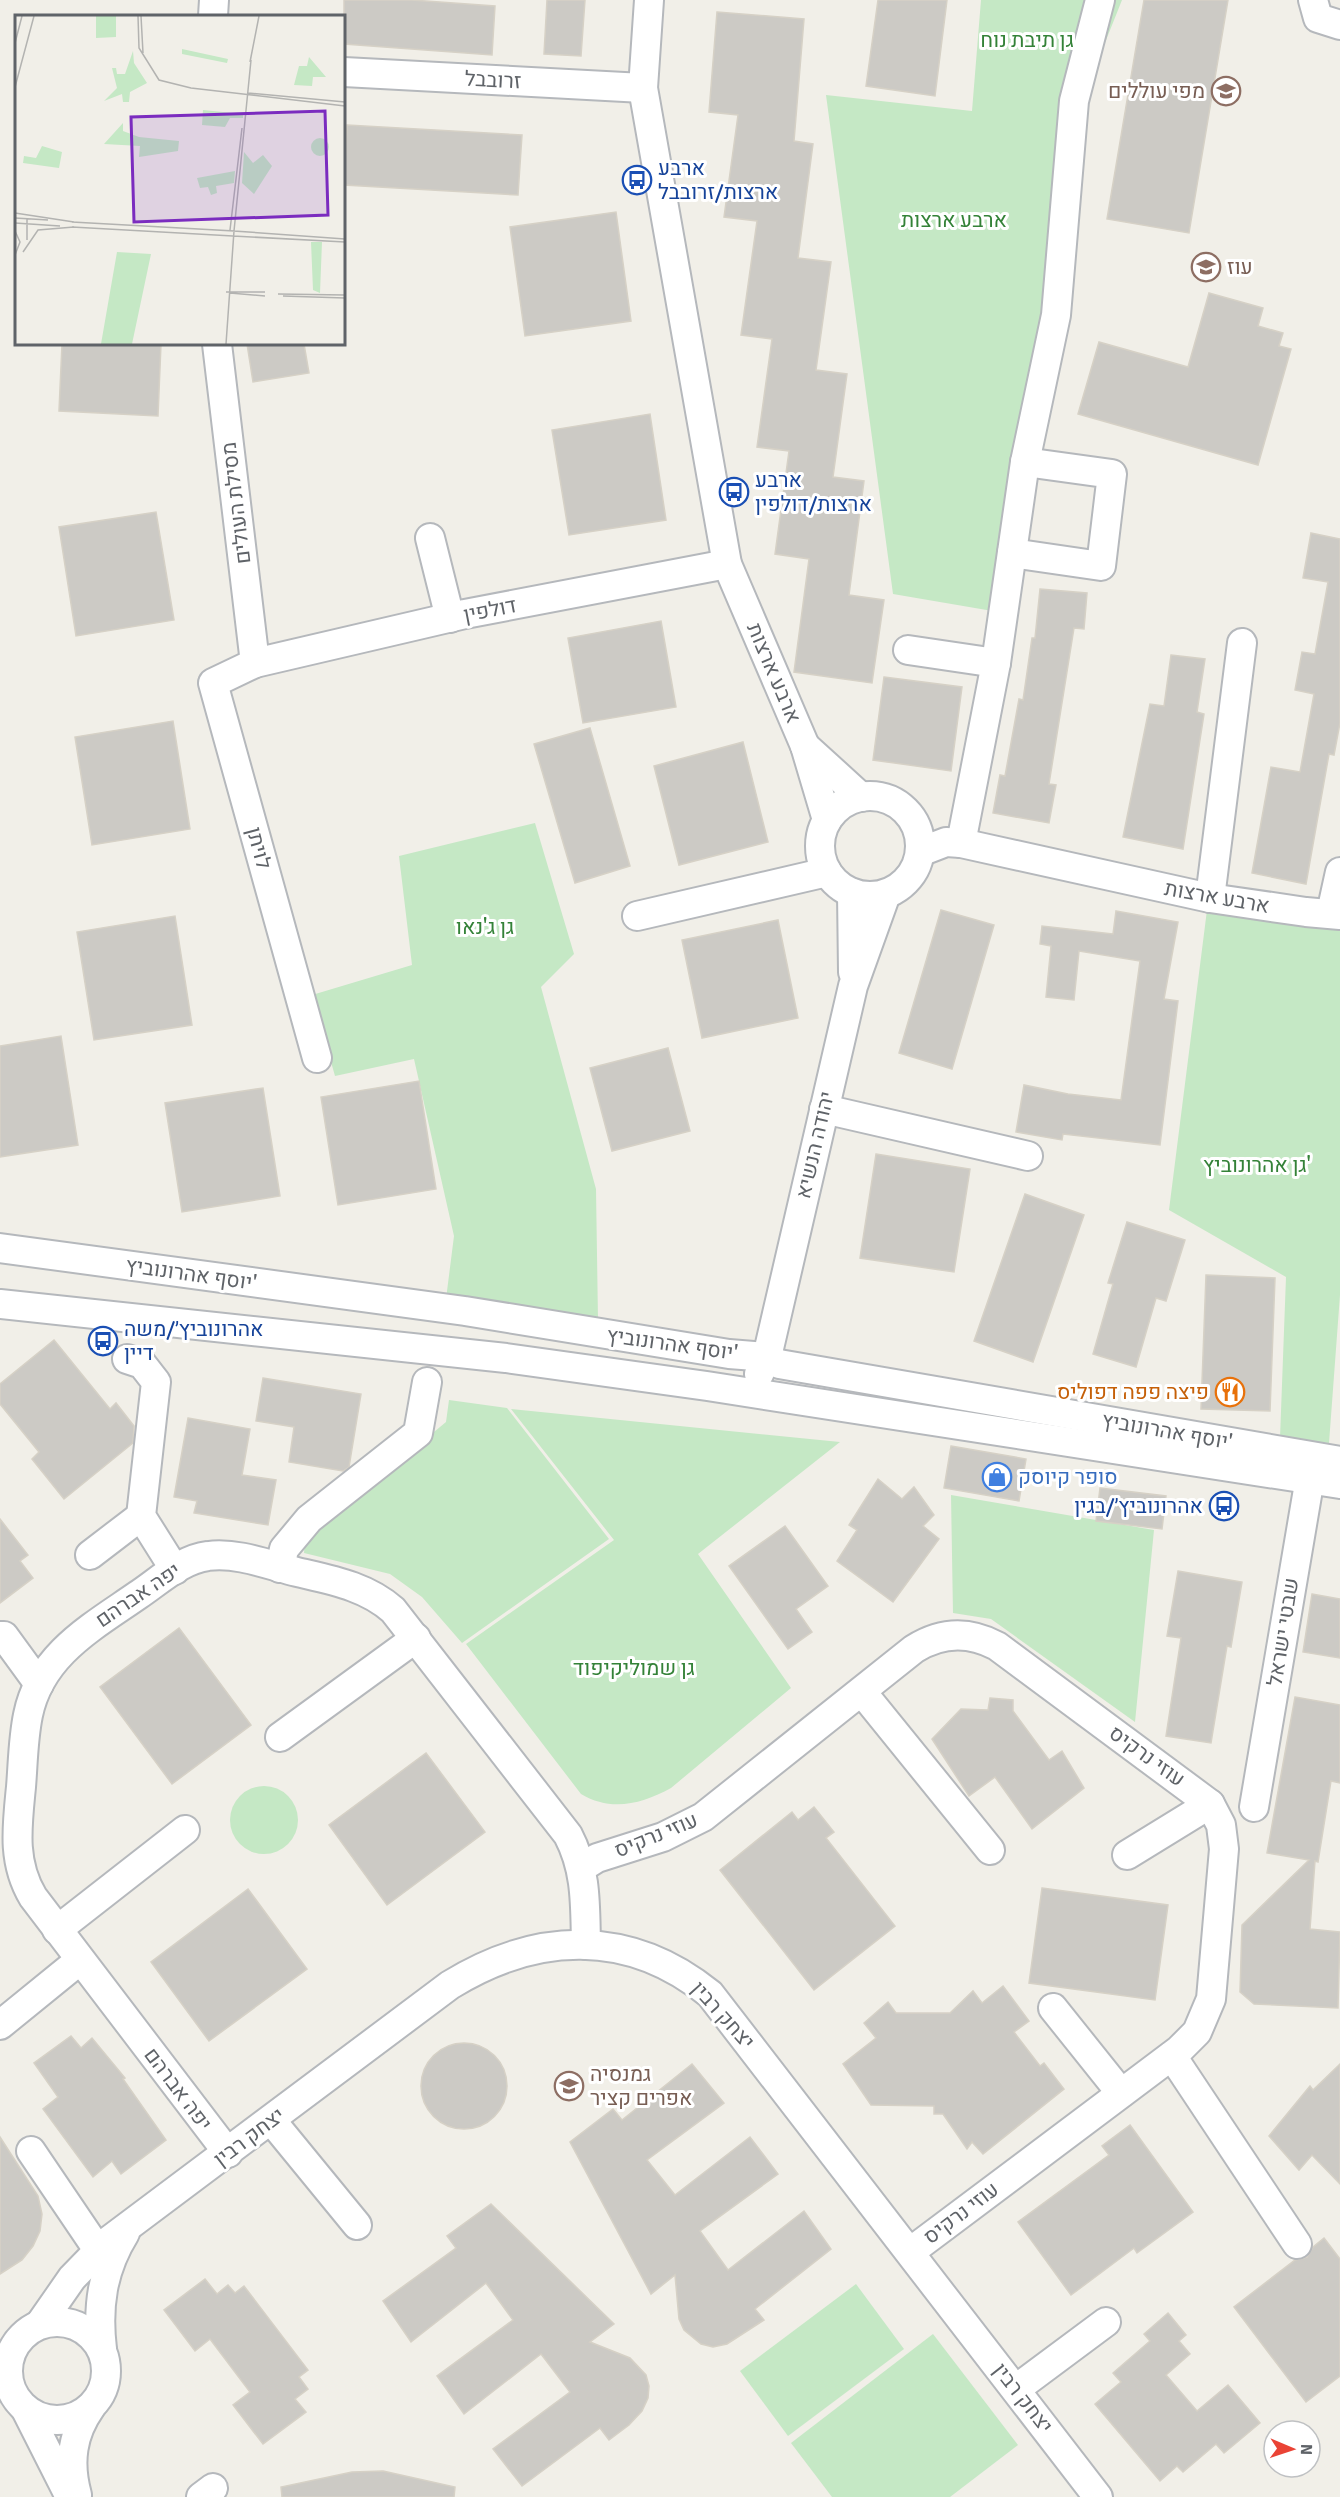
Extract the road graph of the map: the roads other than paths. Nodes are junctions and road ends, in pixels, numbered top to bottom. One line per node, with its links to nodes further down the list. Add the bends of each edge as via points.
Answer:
1 (214, 0): 5 (street)
2 (649, 0): 8 (street, ארבע ארצות)
3 (1100, 0): 10 (street, via 1074,101 1056,315)
4 (1312, 0): 6 (street, via 1318,18)
5 (213, 15)
6 (1340, 25)
7 (345, 72): 8 (street, זרובבל)
8 (643, 88): 13 (street, ארבע ארצות)
9 (217, 345): 17 (street, מסילת העולים)
10 (1025, 462): 12 (street); 12 (street, via 1112,474 1101,566)
11 (430, 538): 14 (street)
12 (1012, 553): 18 (street)
13 (727, 564): 14 (street, דולפין); 19 (street, ארבע ארצות)
14 (450, 618): 17 (street, דולפין)
15 (1242, 643): 28 (street)
16 (908, 650): 18 (street)
17 (255, 663): 32 (street, לויתן, via 213,683)
18 (996, 663): 22 (street)
19 (805, 746): 20 (street, ארבע ארצות); 21 (street, ארבע ארצות)
20 (861, 797): 21 (street, via 845,802); 23 (street, via 879,796 899,806 915,826)
21 (827, 820): 24 (street, via 820,854)
22 (961, 843): 23 (street, ארבע ארצות, via 946,842); 28 (street, ארבע ארצות)
23 (920, 852): 27 (street, via 913,872 902,885)
24 (827, 872): 26 (street); 30 (street)
25 (1340, 872): 29 (street)
26 (852, 893): 27 (street); 31 (street, יהודה הנשיא)
27 (886, 894): 31 (street, יהודה הנשיא)
28 (1210, 898): 29 (street, ארבע ארצות)
29 (1336, 914)
30 (637, 916)
31 (853, 986): 33 (street, יהודה הנשיא)
32 (317, 1058)
33 (824, 1109): 34 (street); 37 (street, יהודה הנשיא)
34 (1028, 1156)
35 (0, 1248): 38 (street, יוסף אהרונוביץ', via 465,1311)
36 (0, 1304): 42 (street, יוסף אהרונוביץ', via 506,1359)
37 (778, 1305): 38 (street, יהודה הנשיא, via 749,1339); 39 (street, יהודה הנשיא)
38 (729, 1354): 39 (street, יוסף אהרונוביץ')
39 (767, 1357): 42 (street, יהודה הנשיא); 43 (street, יוסף אהרונוביץ', via 779,1364)
40 (127, 1359): 45 (street, via 142,1364 156,1382)
41 (427, 1382): 47 (street, via 418,1433 309,1519 284,1549)
42 (744, 1391): 43 (street, יוסף אהרונוביץ')
43 (1321, 1465): 44 (street, יוסף אהרונוביץ'); 55 (street, שבטי ישראל)
44 (1340, 1484)
45 (141, 1516): 46 (street); 48 (street)
46 (90, 1556)
47 (280, 1568): 48 (street, יפה אברהם, via 213,1555 193,1559); 50 (street, יפה אברהם, via 363,1590 386,1604)
48 (175, 1570): 51 (street, יפה אברהם, via 79,1636 56,1658)
49 (0, 1636): 51 (street, via 4,1636)
50 (416, 1638): 53 (street); 59 (street, יפה אברהם, via 568,1835)
51 (39, 1684): 60 (street, יפה אברהם, via 26,1726 16,1844 26,1885)
52 (862, 1692): 54 (street, עוזי נרקיס, via 932,1639 950,1635 978,1638 1005,1652); 57 (street); 59 (street, עוזי נרקיס, via 703,1817 663,1838 597,1858)
53 (280, 1737)
54 (1210, 1804): 58 (street); 65 (street, עוזי נרקיס, via 1221,1825 1224,1849 1211,1999 1197,2032)
55 (1254, 1807)
56 (185, 1830): 60 (street)
57 (990, 1850)
58 (1127, 1855)
59 (581, 1868): 61 (street, יפה אברהם)
60 (57, 1929): 62 (street, יפה אברהם)
61 (586, 1945): 67 (street, יצחק רבין, via 543,1947 511,1954 480,1967 450,1984); 74 (street, יצחק רבין, via 635,1952 663,1962 710,1994)
62 (80, 1960): 64 (street); 69 (street, יפה אברהם)
63 (1053, 2008): 66 (street)
64 (0, 2025)
65 (1172, 2056): 66 (street, עוזי נרקיס); 72 (street)
66 (1121, 2094): 74 (street, עוזי נרקיס)
67 (271, 2120): 69 (street, יצחק רבין); 70 (street)
68 (31, 2151): 73 (street)
69 (228, 2153): 71 (street, יצחק רבין)
70 (357, 2224)
71 (127, 2229): 73 (street, יצחק רבין); 78 (street, יצחק רבין, via 110,2260 104,2282 99,2320)
72 (1297, 2244)
73 (98, 2250): 76 (street, יצחק רבין)
74 (910, 2252): 79 (street, יצחק רבין)
75 (1106, 2322): 79 (street)
76 (34, 2327): 77 (street); 78 (street, via 58,2321 74,2324 87,2331); 80 (street, via 14,2346 7,2369)
77 (0, 2339)
78 (102, 2349): 81 (street, via 105,2380)
79 (1016, 2389): 82 (street, יצחק רבין)
80 (16, 2402): 81 (street, via 39,2417 55,2420 78,2415); 83 (street)
81 (91, 2407): 84 (street, via 79,2424 73,2449)
82 (1096, 2495)
83 (70, 2497)
84 (77, 2497)

